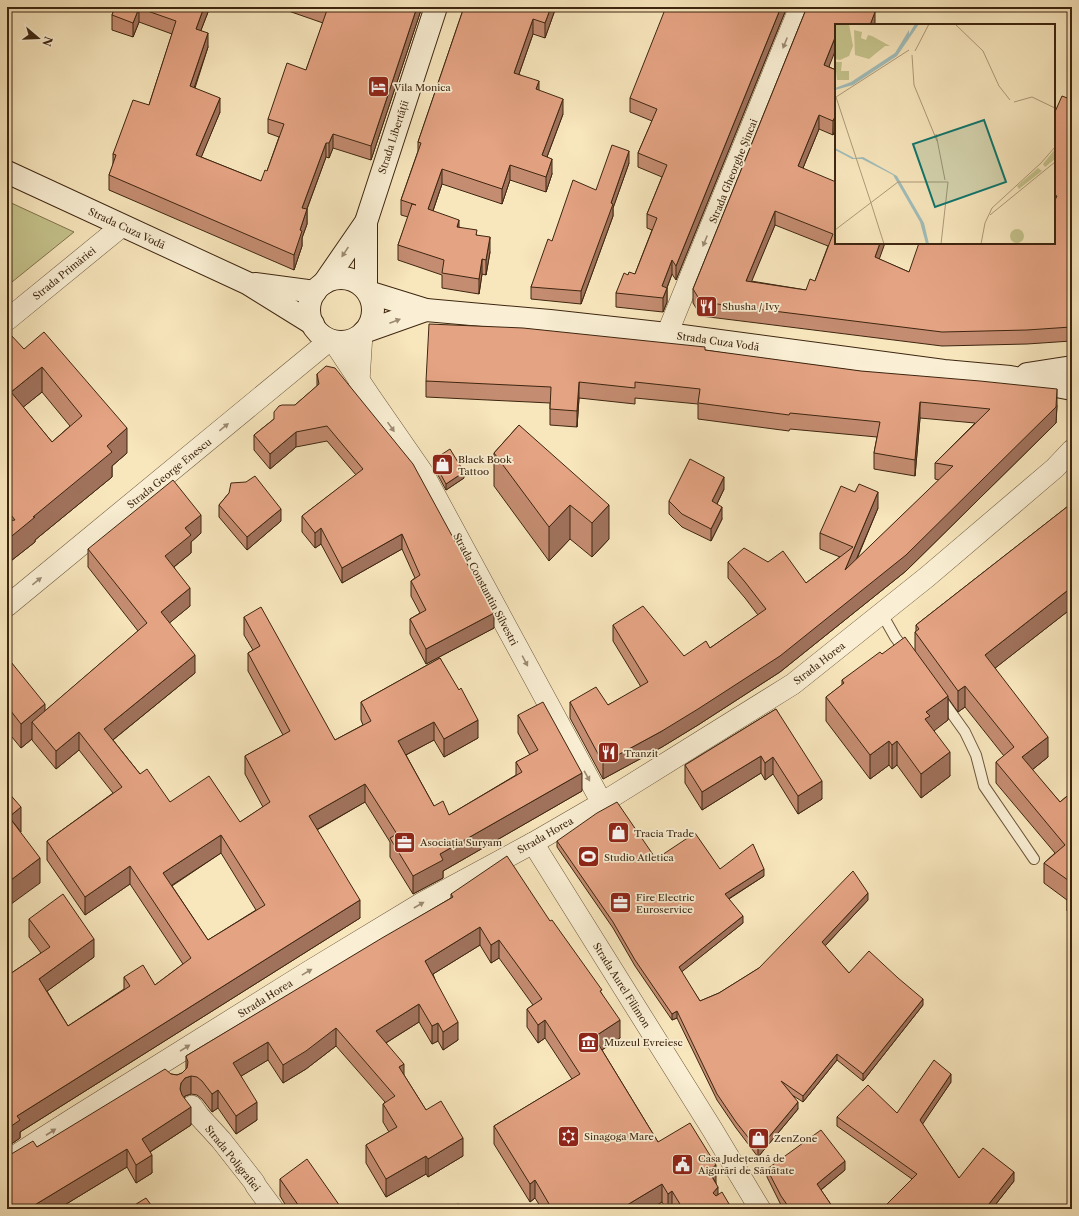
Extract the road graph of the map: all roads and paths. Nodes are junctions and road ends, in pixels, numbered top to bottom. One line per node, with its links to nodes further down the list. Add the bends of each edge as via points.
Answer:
1 (436, 7): 4 (main road, Strada Libertății)
2 (800, 7): 13 (street, Strada Gheorghe Șincai, one-way to 13)
3 (7, 172): 5 (main road, Strada Cuza Vodă)
4 (366, 222): 7 (main road, Strada Libertății, one-way to 7); 8 (main road, Strada Libertății)
5 (122, 226): 6 (main road, Strada Cuza Vodă); 10 (street, Strada Primăriei)
6 (247, 283): 7 (main road, Strada Cuza Vodă); 11 (main road, Strada Cuza Vodă)
7 (320, 288): 8 (main road, via 331,280 346,278); 11 (main road, via 312,298 310,311)
8 (367, 290): 9 (main road, Strada Cuza Vodă); 12 (main road, via 373,312 370,323)
9 (426, 310): 12 (main road, Strada Cuza Vodă, one-way to 9); 13 (main road, Strada Cuza Vodă)
10 (7, 320)
11 (313, 324): 14 (main road, via 321,335)
12 (363, 333): 14 (main road, via 344,342); 17 (street)
13 (667, 334): 16 (main road, Strada Cuza Vodă, via 944,371)
14 (332, 340): 17 (street, Strada Constantin Silvestri); 22 (street, Strada George Enescu, one-way to 14)
15 (1072, 367): 16 (main road, Strada Cuza Vodă)
16 (1010, 377): 18 (main road, Strada Cuza Vodă)
17 (364, 388): 26 (street, Strada Constantin Silvestri, one-way to 26, via 423,473)
18 (1072, 389)
19 (1072, 436): 21 (street, Strada Horea)
20 (1072, 450): 21 (street, Strada Horea)
21 (1055, 468): 23 (street, Strada Horea)
22 (7, 606)
23 (882, 614): 24 (lane); 26 (street, Strada Horea, via 793,684)
24 (914, 662)
25 (932, 688): 28 (lane, via 965,732 976,755 984,786)
26 (602, 803): 27 (street, Strada Horea)
27 (533, 843): 29 (street, Strada Horea, one-way to 27, via 422,903); 34 (street, Strada Aurel Filimon)
28 (1034, 859)
29 (163, 1062): 30 (street); 32 (street, Strada Horea, one-way to 29)
30 (176, 1081)
31 (195, 1111): 33 (street, Strada Poligrafiei, via 221,1140)
32 (7, 1161)
33 (273, 1209)
34 (760, 1209)

